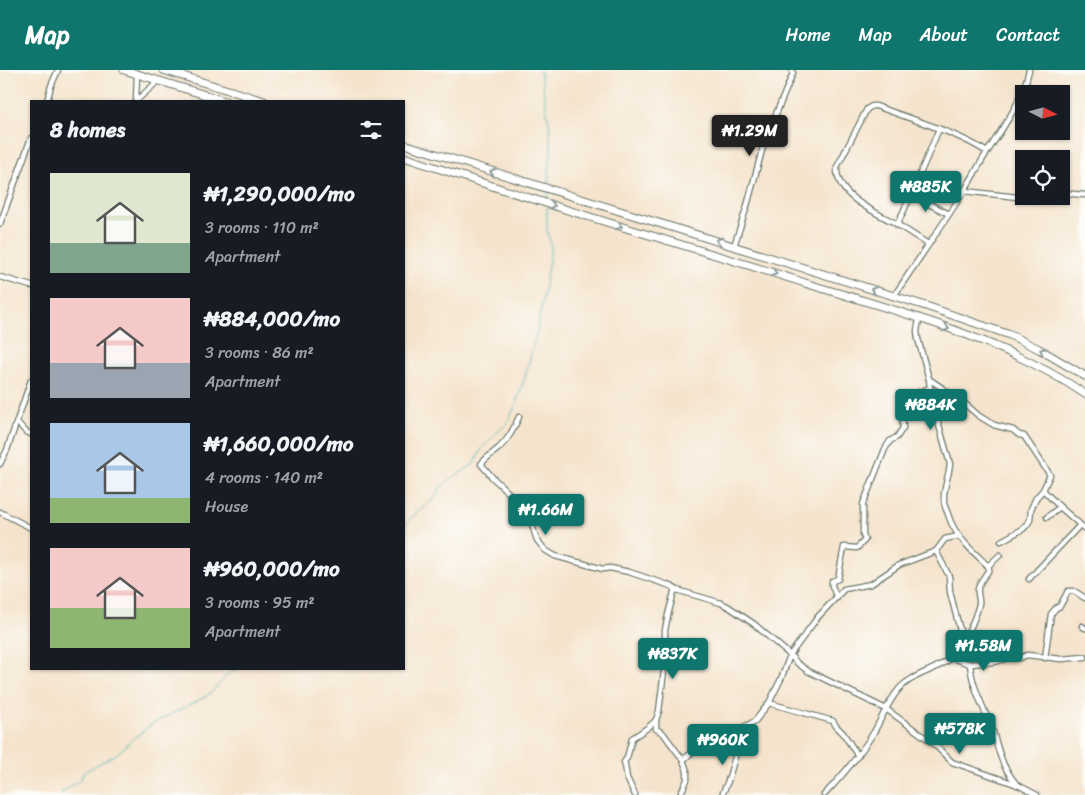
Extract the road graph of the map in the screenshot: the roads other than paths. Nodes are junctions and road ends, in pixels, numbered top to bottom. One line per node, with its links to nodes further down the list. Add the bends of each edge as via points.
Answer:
1 (58, 70): 8 (street)
2 (124, 70): 6 (highway)
3 (163, 70): 12 (highway)
4 (792, 70): 27 (street, via 764,143)
5 (1029, 70): 16 (street, via 1020,98)
6 (137, 74): 7 (highway); 9 (street)
7 (158, 81): 10 (street); 11 (highway)
8 (47, 100)
9 (136, 100)
10 (137, 100)
11 (222, 100)
12 (261, 100)
13 (939, 129): 16 (street); 20 (street); 25 (street, via 872,106 859,123 837,168 839,181 847,192 862,206)
14 (30, 141): 24 (street)
15 (405, 144): 27 (highway, one-way to 15)
16 (987, 152): 18 (street)
17 (405, 157): 31 (highway, one-way to 31)
18 (964, 191): 22 (street); 23 (street)
19 (1070, 194): 21 (street)
20 (912, 195): 23 (street); 25 (street)
21 (1085, 195)
22 (1015, 197)
23 (949, 214): 26 (street)
24 (0, 224)
25 (897, 224): 26 (street)
26 (928, 244): 30 (street)
27 (734, 246): 30 (highway, one-way to 27)
28 (0, 277): 29 (street)
29 (30, 286)
30 (894, 296): 32 (highway, one-way to 30, via 1010,335)
31 (919, 319): 33 (street, via 918,339); 36 (highway, one-way to 36, via 1011,353)
32 (1085, 376)
33 (929, 379): 35 (street); 41 (street, via 994,425 1024,436 1050,475)
34 (30, 383): 38 (street)
35 (930, 388): 48 (street, via 950,458 944,506); 57 (street, via 901,399 903,428 885,449 863,504 865,540 857,548 844,547 838,579 832,581)
36 (1085, 394)
37 (519, 417): 55 (street, via 510,435 481,464 530,518 537,540 545,550 554,556 603,569 628,572)
38 (17, 422): 39 (street); 40 (street)
39 (30, 434)
40 (0, 464)
41 (1044, 490): 42 (street); 49 (street, via 1036,498 1028,525)
42 (1060, 507): 44 (street); 45 (street)
43 (0, 512): 46 (street)
44 (1047, 518)
45 (1080, 525): 47 (street); 53 (street)
46 (30, 527)
47 (1085, 530)
48 (958, 536): 50 (street, via 945,539); 52 (street)
49 (1000, 541)
50 (936, 551): 57 (street, via 899,565 871,584 844,590); 59 (street, via 949,576)
51 (1000, 555): 52 (street)
52 (988, 566): 54 (street, via 988,573)
53 (1029, 579)
54 (978, 589): 56 (street); 59 (street, via 974,620)
55 (676, 590): 60 (street, via 729,607); 67 (street, via 666,622 665,663)
56 (983, 593)
57 (837, 598): 60 (street, via 817,618)
58 (1085, 598): 63 (street, via 1068,591 1060,606 1053,611)
59 (962, 642): 62 (street)
60 (790, 655): 65 (street); 66 (street, via 808,671)
61 (1085, 657): 63 (street)
62 (952, 658): 64 (street); 66 (street, via 899,689)
63 (1045, 658): 64 (street, via 1027,656)
64 (970, 664): 71 (street, via 974,686 1003,763)
65 (769, 703): 68 (street, via 755,722); 69 (street, via 833,721)
66 (886, 709): 69 (street); 71 (street, via 952,762)
67 (656, 720): 70 (street, via 656,730 663,733); 72 (street, via 632,738 624,762)
68 (727, 736): 70 (street, via 696,749); 74 (street, via 737,750)
69 (858, 756): 75 (street)
70 (683, 760): 73 (street, via 687,780)
71 (1018, 785): 76 (street)
72 (635, 795)
73 (680, 795)
74 (722, 795)
75 (824, 795)
76 (1036, 795)

